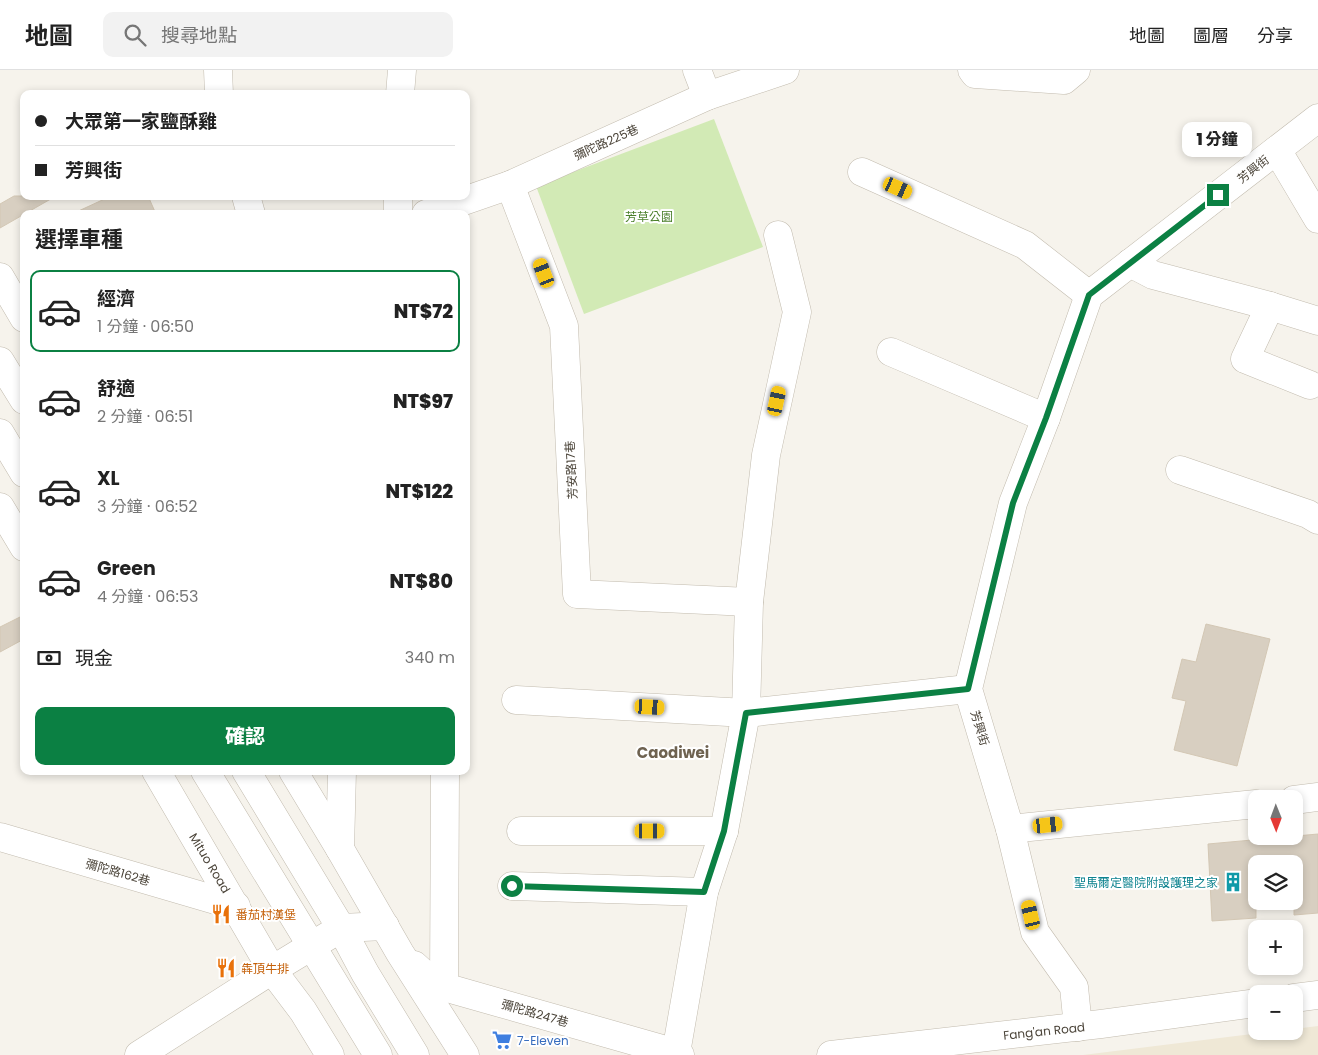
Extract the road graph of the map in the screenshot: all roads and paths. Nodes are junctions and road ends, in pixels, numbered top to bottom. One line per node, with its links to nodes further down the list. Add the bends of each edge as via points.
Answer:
1 (402, 70): 6 (street)
2 (697, 70): 7 (street)
3 (785, 70): 7 (street, 彌陀路225巷)
4 (972, 70): 5 (street, via 975,74 1064,80)
5 (1076, 70)
6 (400, 90)
7 (707, 96): 11 (street, 彌陀路225巷)
8 (1318, 118): 9 (street, 芳興街)
9 (1277, 150): 15 (street); 17 (street, 芳興街)
10 (862, 172): 19 (street, via 1025,245)
11 (510, 185): 12 (street, 彌陀路225巷); 32 (street, 芳安路17巷, via 564,326 577,594)
12 (470, 199)
13 (467, 200): 14 (street, 彌陀路225巷)
14 (438, 210)
15 (1318, 219)
16 (778, 234): 32 (street, via 797,312 766,455)
17 (1130, 263): 19 (street, 芳興街); 20 (street, via 1153,275)
18 (0, 277): 21 (street)
19 (1089, 295): 27 (street)
20 (1270, 306): 22 (street); 25 (street, via 1245,359)
21 (20, 311)
22 (1318, 321)
23 (891, 352): 27 (street)
24 (0, 361): 26 (street)
25 (1310, 385)
26 (20, 394)
27 (1046, 418): 33 (street, via 1013,503)
28 (0, 432): 29 (street)
29 (20, 466)
30 (1180, 470): 31 (street)
31 (1318, 520)
32 (749, 602): 35 (street)
33 (968, 689): 35 (street); 45 (street, 芳興街)
34 (516, 700): 35 (street)
35 (746, 713): 47 (street)
36 (158, 775): 52 (street, Mituo Road)
37 (207, 775): 55 (street)
38 (248, 775): 54 (street)
39 (295, 775): 49 (street)
40 (342, 775): 49 (street)
41 (445, 775): 58 (street)
42 (1318, 797): 43 (street)
43 (1303, 799)
44 (1248, 805): 45 (street)
45 (1010, 829): 62 (street, 芳興街, via 1035,932 1074,987)
46 (521, 831): 47 (street)
47 (724, 831): 51 (street)
48 (0, 837): 52 (street, 彌陀路162巷)
49 (340, 849): 53 (street)
50 (512, 886): 51 (street)
51 (704, 892): 63 (street)
52 (236, 906): 57 (street, Mituo Road)
53 (385, 926): 54 (street); 56 (street)
54 (340, 928): 55 (street); 67 (street)
55 (312, 946): 57 (street); 66 (street)
56 (400, 952): 58 (street, 彌陀路247巷, via 434,983); 68 (street)
57 (272, 970): 64 (street); 65 (street, Mituo Road, via 303,1010)
58 (444, 987): 63 (street, 彌陀路247巷)
59 (1318, 995): 60 (street)
60 (1303, 997)
61 (1248, 1004): 62 (street, Fang'an Road)
62 (1078, 1026): 69 (street, Fang'an Road)
63 (678, 1054)
64 (139, 1055)
65 (330, 1055)
66 (378, 1055)
67 (415, 1055)
68 (465, 1055)
69 (831, 1055)

